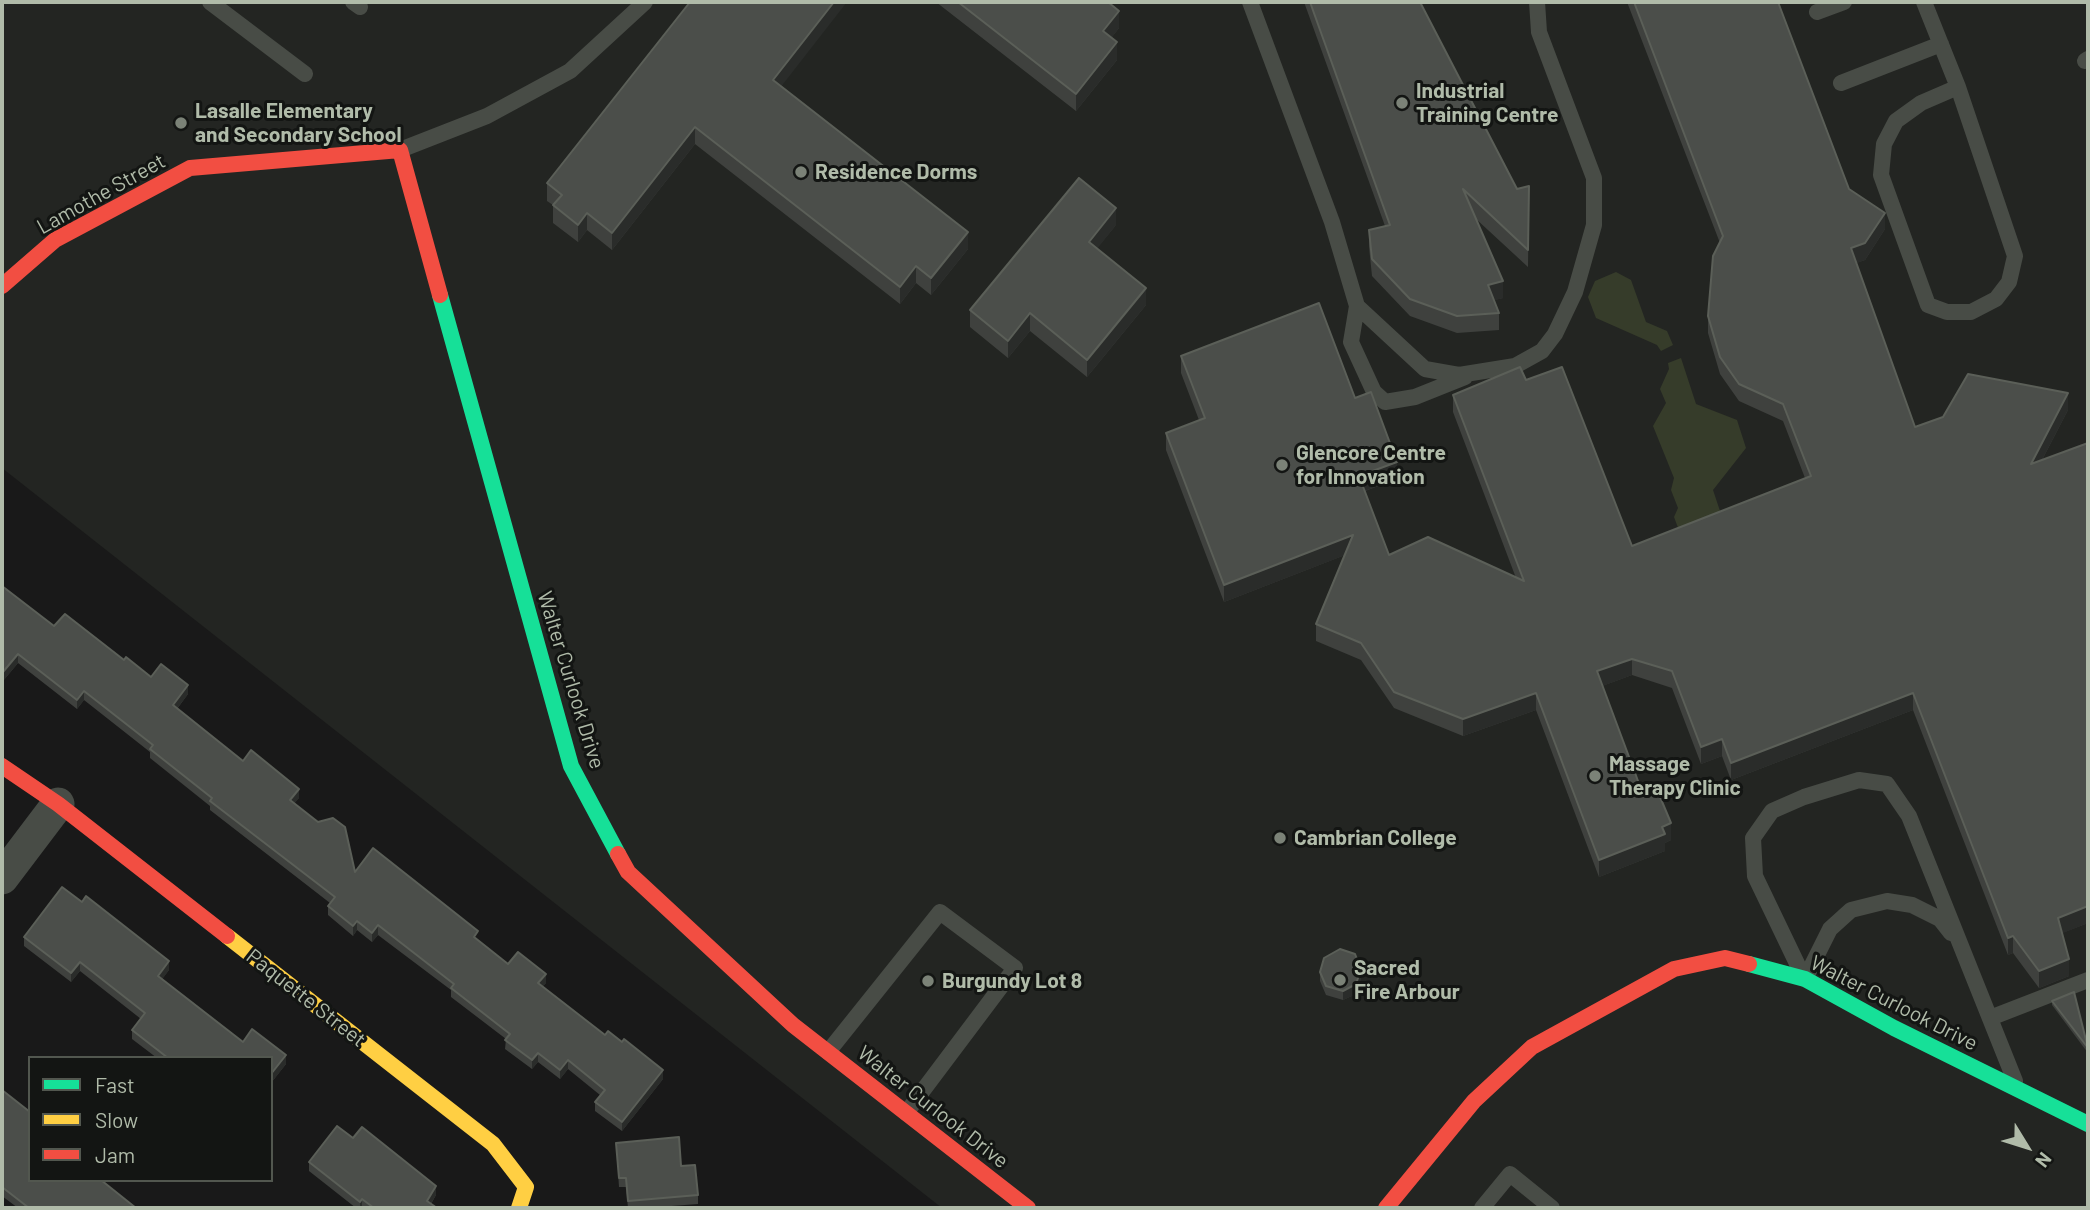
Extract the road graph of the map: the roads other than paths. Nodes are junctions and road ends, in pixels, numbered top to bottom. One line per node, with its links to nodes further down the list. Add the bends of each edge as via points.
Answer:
1 (210, 2): 9 (lane)
2 (645, 2): 12 (lane, via 570,71 487,116)
3 (1250, 2): 14 (lane, via 1332,222)
4 (1537, 2): 15 (lane, via 1539,32 1594,178 1594,225 1575,292 1542,351 1515,366)
5 (1844, 2): 7 (lane)
6 (1924, 2): 8 (lane)
7 (1817, 12)
8 (1941, 44): 10 (lane); 11 (lane)
9 (305, 74)
10 (1842, 83)
11 (1958, 87): 11 (lane, via 2015,256 2009,282 1996,299 1971,312 1947,312 1928,305 1881,175 1884,144 1896,121 1921,103)
12 (400, 150): 13 (street, Lamothe Street, via 190,169 55,240); 23 (street, Walter Curlook Drive, via 571,766 628,872)
13 (2, 286)
14 (1357, 306): 15 (lane, via 1425,369 1459,375); 15 (lane, via 1350,342 1374,392 1385,402 1415,397)
15 (1477, 372)
16 (2, 766): 17 (street, Paquette Street)
17 (58, 804): 18 (street); 27 (street, Paquette Street, via 493,1144 526,1187)
18 (2, 878)
19 (1962, 949): 20 (lane, via 1941,919 1912,905 1887,901 1852,910 1830,929); 20 (lane, via 1909,816 1887,784 1859,779 1772,811 1753,838 1755,876); 22 (lane)
20 (1805, 979): 24 (street, Walter Curlook Drive); 29 (street, Walter Curlook Drive, via 1725,958 1674,970 1532,1047 1474,1101)
21 (2088, 979): 22 (lane)
22 (1990, 1018): 24 (lane)
23 (828, 1052): 25 (street, Walter Curlook Drive); 25 (lane, via 940,912 1015,968)
24 (2019, 1090): 26 (street, Walter Curlook Drive)
25 (906, 1113): 28 (street, Walter Curlook Drive)
26 (2088, 1124)
27 (519, 1208)
28 (1028, 1208)
29 (1386, 1208)
30 (1482, 1208): 31 (lane, via 1510,1174)
31 (1552, 1208)

